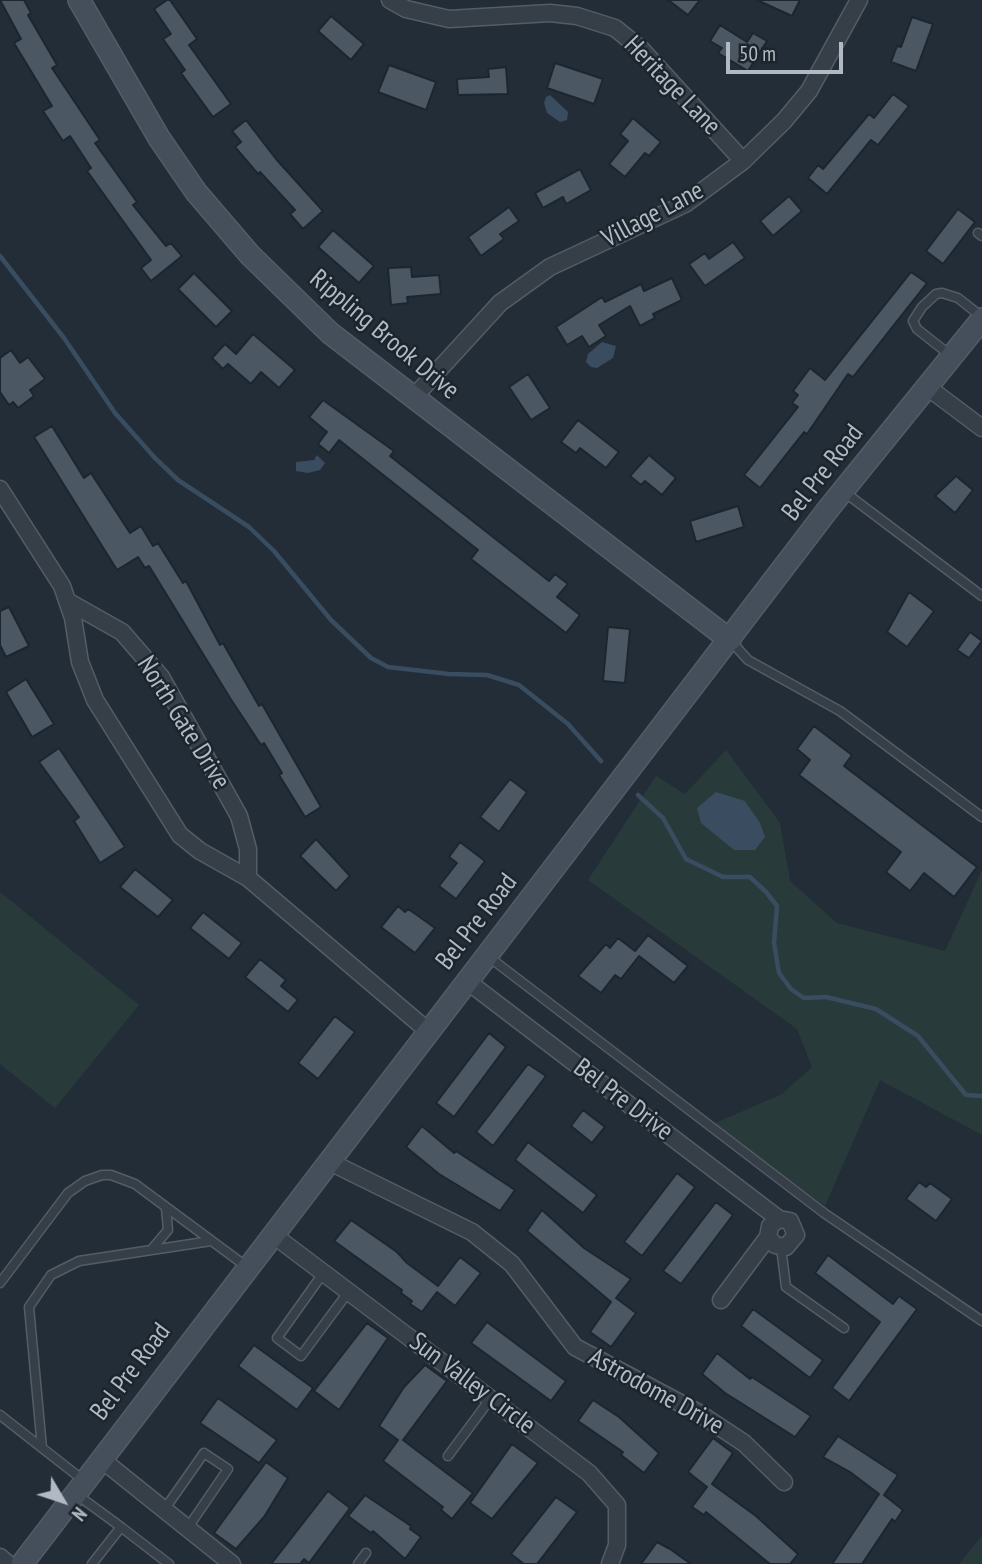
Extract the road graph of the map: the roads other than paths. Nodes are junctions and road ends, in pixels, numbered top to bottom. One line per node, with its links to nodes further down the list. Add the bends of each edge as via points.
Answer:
1 (79, 0): 8 (main road, Rippling Brook Drive, via 195,192 250,255 330,333)
2 (390, 0): 4 (street, Heritage Lane, via 449,19 550,13 615,28 641,49)
3 (859, 0): 4 (street, Village Lane, via 809,91)
4 (743, 161): 8 (street, Village Lane, via 685,204 550,267 500,303)
5 (982, 318): 6 (main road, Bel Pre Road); 6 (lane, via 958,298 942,293 922,307 913,321 917,329)
6 (951, 356): 7 (main road, Bel Pre Road)
7 (926, 386): 9 (street); 11 (main road, Bel Pre Road)
8 (413, 398): 14 (main road, Rippling Brook Drive)
9 (982, 428)
10 (0, 489): 13 (street)
11 (843, 491): 12 (lane); 14 (main road, Bel Pre Road)
12 (982, 596)
13 (67, 601): 16 (street, via 80,662 94,700 180,835 200,852); 16 (street, North Gate Drive, via 122,632 161,677 239,816 248,849)
14 (730, 640): 15 (lane, via 748,660 841,711); 17 (main road, Bel Pre Road)
15 (982, 817)
16 (248, 878): 19 (street)
17 (487, 955): 18 (main road, Bel Pre Road); 33 (lane, via 824,1213)
18 (467, 981): 19 (main road, Bel Pre Road); 22 (street, Bel Pre Drive)
19 (428, 1031): 20 (main road, Bel Pre Road)
20 (328, 1161): 23 (main road, Bel Pre Road); 40 (street, Astrodome Drive, via 472,1232 512,1264 575,1347 744,1443)
21 (166, 1208): 25 (lane); 27 (lane, via 168,1230); 30 (lane, via 135,1184 111,1175 85,1181 68,1193)
22 (779, 1219): 24 (street, via 770,1226); 26 (street, Bel Pre Drive, via 790,1221 796,1230 794,1240)
23 (272, 1234): 28 (main road, Bel Pre Road); 29 (street, Sun Valley Circle)
24 (768, 1237): 26 (street); 32 (street)
25 (211, 1241): 27 (lane); 28 (lane)
26 (781, 1247): 34 (lane, via 786,1287)
27 (150, 1251): 37 (lane, via 69,1263 51,1275 29,1307)
28 (247, 1267): 39 (main road, Bel Pre Road)
29 (324, 1272): 31 (street, Sun Valley Circle); 31 (lane, via 276,1338 301,1356)
30 (0, 1283)
31 (349, 1291): 35 (street, Sun Valley Circle)
32 (721, 1300)
33 (982, 1321)
34 (844, 1328)
35 (491, 1398): 38 (lane); 53 (street, Sun Valley Circle, via 589,1473 617,1504 617,1545)
36 (0, 1415): 37 (lane)
37 (42, 1448): 41 (lane)
38 (448, 1456)
39 (101, 1459): 41 (main road, Bel Pre Road); 42 (street)
40 (784, 1482)
41 (80, 1487): 43 (lane); 48 (main road, Bel Pre Road)
42 (164, 1510): 44 (street); 44 (lane, via 204,1453 228,1469)
43 (121, 1527): 49 (lane); 50 (lane)
44 (187, 1529): 51 (street)
45 (366, 1553): 52 (lane)
46 (0, 1558): 47 (street)
47 (8, 1564)
48 (22, 1564)
49 (92, 1564)
50 (169, 1564)
51 (232, 1564)
52 (358, 1564)
53 (610, 1564)

